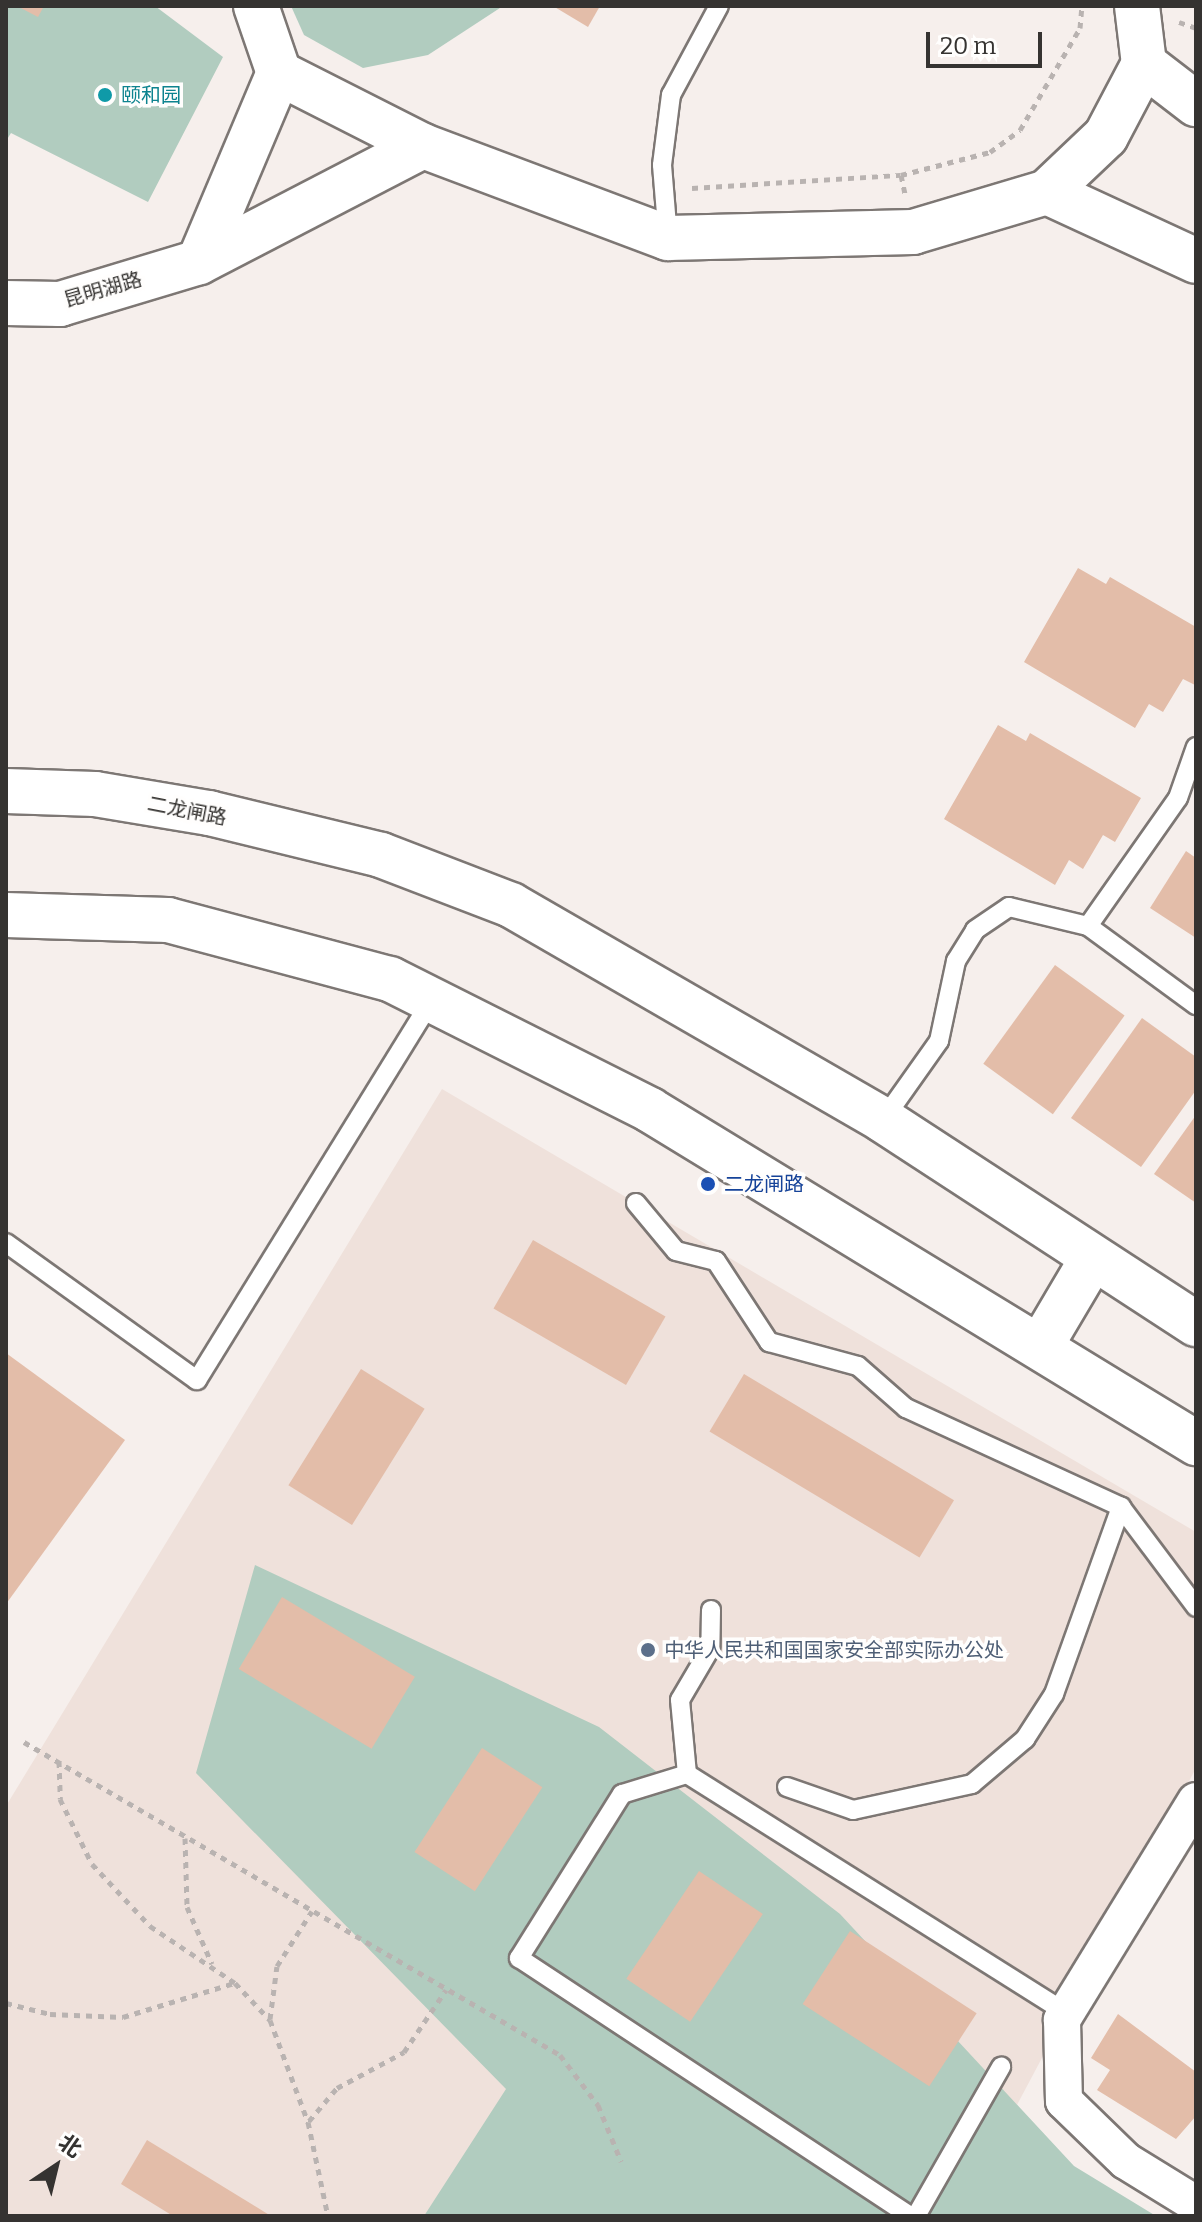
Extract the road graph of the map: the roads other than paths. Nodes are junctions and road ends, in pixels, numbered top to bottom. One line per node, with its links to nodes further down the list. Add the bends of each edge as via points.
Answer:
1 (256, 6): 5 (main road)
2 (719, 6): 9 (lane, via 671,95 664,189)
3 (1137, 6): 4 (main road)
4 (1144, 64): 6 (main road); 8 (main road, via 1106,136)
5 (279, 73): 7 (main road); 11 (main road)
6 (1196, 104)
7 (423, 146): 9 (main road); 11 (main road, 昆明湖路)
8 (1047, 192): 9 (main road, via 913,232); 10 (main road)
9 (668, 238)
10 (1196, 261)
11 (199, 262): 12 (main road, 昆明湖路, via 60,304)
12 (6, 303)
13 (1196, 747): 16 (lane, via 1178,798)
14 (6, 791): 19 (main road, 二龙闸路, via 95,794 209,813 396,861 511,905)
15 (6, 915): 17 (main road, via 168,920 390,979)
16 (1088, 926): 18 (lane); 19 (lane, via 1009,907 975,930 956,961 939,1041)
17 (431, 1001): 21 (lane, via 197,1380); 24 (main road, via 650,1110)
18 (1196, 1005)
19 (883, 1120): 22 (main road, 二龙闸路)
20 (636, 1203): 26 (lane, via 676,1251 716,1261 769,1342 858,1366 906,1408)
21 (6, 1243)
22 (1092, 1259): 23 (main road, 二龙闸路); 24 (main road)
23 (1196, 1324)
24 (1040, 1347): 25 (main road)
25 (1196, 1443)
26 (1121, 1507): 27 (lane); 30 (lane, via 1054,1694 1025,1739 972,1784 853,1810)
27 (1196, 1607)
28 (711, 1610): 29 (lane, via 710,1649 680,1700)
29 (687, 1774): 32 (lane); 35 (lane, via 622,1794 519,1958)
30 (787, 1787)
31 (1196, 1801): 32 (street)
32 (1067, 2013): 34 (street, via 1064,2101 1126,2161)
33 (1001, 2067): 35 (lane)
34 (1196, 2204)
35 (914, 2216)

